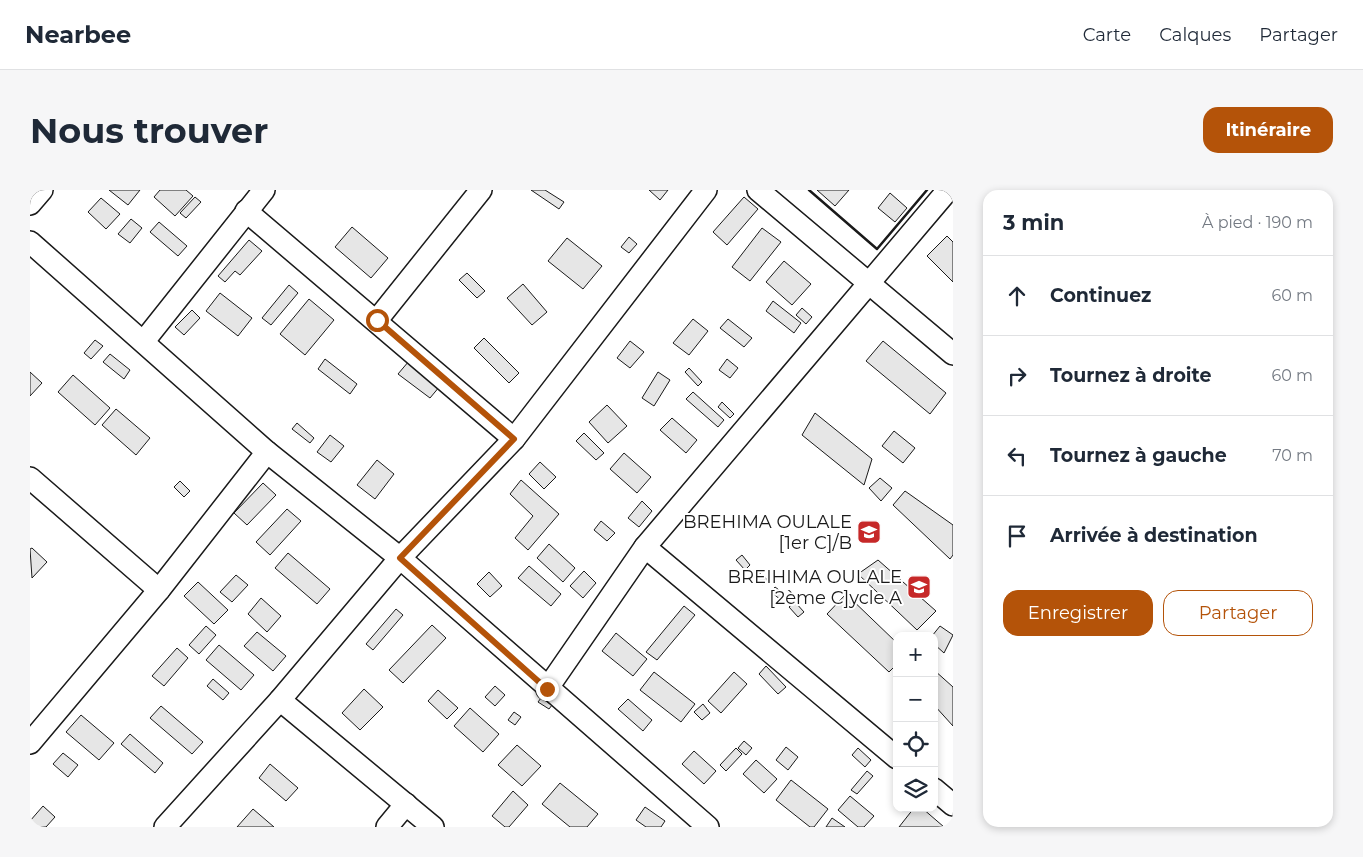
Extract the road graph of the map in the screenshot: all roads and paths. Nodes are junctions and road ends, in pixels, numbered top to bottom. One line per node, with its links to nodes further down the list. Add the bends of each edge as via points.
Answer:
1 (42, 190): 7 (street)
2 (264, 190): 8 (street)
3 (481, 190): 11 (street)
4 (706, 190): 14 (street)
5 (758, 190): 10 (street)
6 (948, 190): 10 (street)
7 (30, 204)
8 (246, 211): 11 (street); 12 (street)
9 (30, 242): 12 (street)
10 (868, 284): 13 (street); 17 (street)
11 (377, 320): 14 (street)
12 (144, 341): 15 (street)
13 (953, 354)
14 (514, 439): 18 (street)
15 (267, 452): 18 (street); 19 (street)
16 (30, 478): 19 (street)
17 (645, 547): 20 (street); 23 (street)
18 (400, 558): 20 (street); 21 (street)
19 (159, 590): 22 (street)
20 (547, 689): 30 (street)
21 (280, 700): 25 (street); 27 (street)
22 (30, 743)
23 (893, 755)
24 (938, 792): 26 (street)
25 (406, 804): 28 (street); 29 (street)
26 (953, 805)
27 (165, 827)
28 (387, 827)
29 (432, 827)
30 (708, 827)

